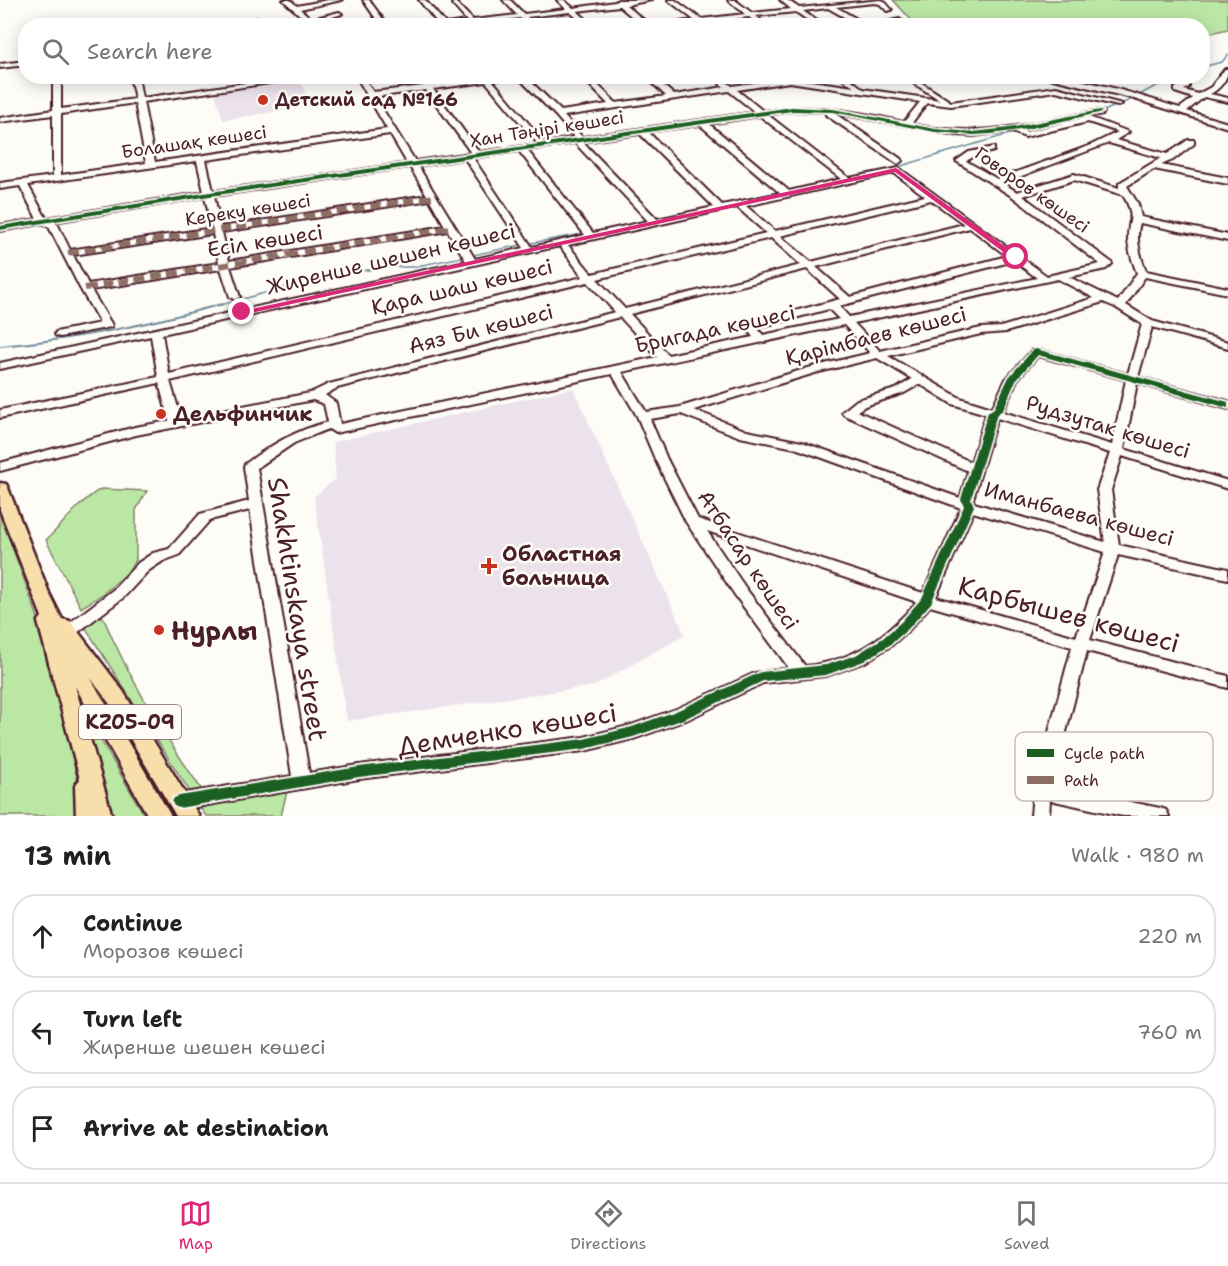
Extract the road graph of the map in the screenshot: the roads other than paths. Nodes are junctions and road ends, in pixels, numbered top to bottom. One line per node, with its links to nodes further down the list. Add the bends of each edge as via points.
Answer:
1 (286, 0): 15 (street)
2 (339, 0): 15 (street)
3 (366, 0): 24 (street)
4 (422, 0): 25 (street)
5 (506, 0): 21 (street)
6 (560, 0): 16 (street)
7 (649, 0): 11 (street)
8 (671, 0): 30 (street)
9 (731, 0): 20 (street)
10 (783, 0): 17 (street)
11 (618, 2): 16 (street); 29 (street)
12 (842, 2): 14 (street); 18 (street, via 880,2)
13 (455, 4): 26 (street)
14 (829, 6): 17 (street); 34 (street)
15 (294, 8): 22 (street)
16 (572, 10): 21 (street); 28 (street)
17 (798, 10): 20 (street); 33 (street)
18 (889, 10)
19 (339, 14): 23 (street)
20 (750, 15): 31 (street); 32 (street)
21 (522, 16): 27 (street)
22 (307, 18)
23 (328, 18)
24 (379, 18)
25 (438, 18)
26 (468, 18)
27 (510, 18)
28 (582, 18)
29 (638, 18)
30 (695, 18)
31 (719, 18)
32 (754, 18)
33 (810, 18)
34 (851, 18)
35 (18, 64): 36 (street)
36 (0, 66)
37 (1228, 71): 60 (street, via 1214,89)
38 (57, 84): 68 (street)
39 (136, 84): 64 (street)
40 (237, 84): 64 (street)
41 (364, 84): 58 (street)
42 (426, 84): 55 (street)
43 (447, 84): 55 (street)
44 (491, 84): 83 (street)
45 (528, 84): 72 (street)
46 (592, 84): 66 (street)
47 (657, 84): 59 (street)
48 (723, 84): 56 (street)
49 (749, 84): 56 (street)
50 (822, 84): 57 (street)
51 (854, 84): 57 (street)
52 (918, 84): 65 (street)
53 (1079, 84): 61 (street)
54 (1186, 85): 60 (street, via 1178,90)
55 (428, 87): 58 (street); 86 (street)
56 (727, 88): 59 (street); 71 (street)
57 (863, 90): 62 (street)
58 (370, 95): 77 (street)
59 (670, 96): 66 (street)
60 (1202, 96): 63 (street); 70 (street)
61 (1137, 97): 65 (street, via 1118,104 1053,89); 70 (street)
62 (925, 100): 65 (street); 75 (street)
63 (1228, 100)
64 (139, 101): 68 (street); 89 (street)
65 (951, 104)
66 (614, 105): 72 (street)
67 (826, 111): 71 (street, Хан Тәңірі көшесі); 75 (street, Хан Тәңірі көшесі); 91 (street)
68 (57, 112): 73 (street); 93 (street)
69 (1100, 112): 79 (street, Хан Тәңірі көшесі)
70 (1181, 112): 76 (street)
71 (760, 113): 74 (street, Хан Тәңірі көшесі); 94 (street)
72 (559, 114): 81 (street, via 578,137)
73 (0, 120)
74 (702, 122): 78 (street, Хан Тәңірі көшесі); 100 (street)
75 (907, 124): 79 (street, Хан Тәңірі көшесі, via 961,133)
76 (1228, 126)
77 (393, 131): 87 (street, Болашақ көшесі); 90 (street)
78 (642, 131): 81 (street, Хан Тәңірі көшесі); 106 (street)
79 (1016, 131): 80 (street, via 1025,135 1089,119 1125,132)
80 (1108, 140): 88 (street); 97 (street)
81 (577, 141): 83 (street, Хан Тәңірі көшесі); 109 (street)
82 (1191, 142): 88 (street)
83 (544, 146): 84 (street, Хан Тәңірі көшесі)
84 (522, 149): 86 (street, Хан Тәңірі көшесі); 115 (street)
85 (991, 149): 97 (street, Говоров көшесі, via 960,159)
86 (472, 157): 90 (street, Хан Тәңірі көшесі); 118 (street)
87 (201, 158): 89 (street, Болашақ көшесі); 101 (street)
88 (1170, 158): 92 (street)
89 (151, 165): 93 (street, Болашақ көшесі)
90 (413, 165): 101 (street, Хан Тәңірі көшесі); 103 (street)
91 (897, 166): 94 (street, Жиренше шешен көшесі); 104 (street)
92 (1154, 166): 95 (street); 99 (street, via 1122,185)
93 (57, 178): 96 (street, Болашақ көшесі)
94 (846, 179): 100 (street, Жиренше шешен көшесі)
95 (1228, 181)
96 (22, 183): 98 (street, Болашақ көшесі); 108 (street)
97 (995, 183): 102 (street, Говоров көшесі)
98 (0, 186)
99 (1127, 193): 102 (street, via 1074,177); 107 (street)
100 (787, 194): 105 (street, Жиренше шешен көшесі)
101 (210, 195): 108 (street, Хан Тәңірі көшесі); 113 (street)
102 (1016, 195): 124 (street, Говоров көшесі, via 1105,261 1107,264)
103 (434, 197): 112 (street); 113 (street, Кереку көшесі)
104 (932, 197): 110 (street); 114 (street, Қара шаш көшесі)
105 (740, 204): 106 (street, Жиренше шешен көшесі); 114 (street)
106 (721, 209): 109 (street, Жиренше шешен көшесі)
107 (1137, 219): 116 (street); 125 (street, via 1131,231)
108 (43, 222): 111 (street, Хан Тәңірі көшесі); 119 (street, via 53,225)
109 (655, 223): 115 (street, Жиренше шешен көшесі)
110 (971, 225): 120 (street); 123 (street, Аяз Би көшесі)
111 (0, 228)
112 (450, 228): 121 (street); 122 (street, Есіл көшесі)
113 (218, 231): 119 (street, Кереку көшесі); 122 (street)
114 (771, 234): 123 (street); 127 (street, Қара шаш көшесі)
115 (591, 237): 117 (street, Жиренше шешен көшесі)
116 (1228, 238)
117 (562, 243): 118 (street, Жиренше шешен көшесі); 127 (street)
118 (529, 249): 121 (street, Жиренше шешен көшесі)
119 (68, 253): 129 (street)
120 (1016, 257): 128 (street); 133 (street)
121 (472, 262): 139 (street, Жиренше шешен көшесі)
122 (225, 266): 129 (street, Есіл көшесі); 131 (street)
123 (808, 267): 133 (street); 136 (street, Аяз Би көшесі)
124 (1102, 267): 126 (street, Бригада көшесі)
125 (1142, 273): 130 (street); 135 (street)
126 (1058, 275): 128 (street, Бригада көшесі); 132 (street)
127 (589, 277): 136 (street); 147 (street, Қара шаш көшесі)
128 (1045, 279): 137 (street, Бригада көшесі)
129 (85, 288): 140 (street, via 107,325)
130 (1228, 291)
131 (235, 297)
132 (1103, 299): 135 (street); 143 (street, Қарімбаев көшесі, via 1002,330)
133 (847, 300): 134 (street)
134 (831, 304): 137 (street, Рудзутак көшесі); 141 (street, via 750,326)
135 (1119, 305): 138 (street)
136 (623, 314): 144 (street); 150 (street, Аяз Би көшесі, via 333,386)
137 (848, 321): 141 (street, Бригада көшесі); 143 (street, Рудзутак көшесі)
138 (1148, 323): 142 (street); 148 (street)
139 (156, 331): 145 (street, Жиренше шешен көшесі); 147 (street)
140 (60, 334)
141 (761, 340): 144 (street, Бригада көшесі)
142 (1228, 345)
143 (877, 354): 149 (street, Рудзутак көшесі); 152 (street, Қарімбаев көшесі, via 812,369)
144 (666, 360): 146 (street, Бригада көшесі)
145 (0, 366)
146 (615, 370): 155 (street, Атбасар көшесі); 157 (street, Бригада көшесі)
147 (164, 379): 154 (street, Қара шаш көшесі); 156 (street)
148 (1132, 379): 151 (street); 153 (street, Демченко көшесі, via 1036,352 1012,379 998,410); 158 (street)
149 (919, 380): 153 (street, Рудзутак көшесі, via 956,400); 160 (street, via 848,412)
150 (313, 396): 156 (street, Аяз Би көшесі); 157 (street, via 330,403)
151 (1228, 405)
152 (682, 410): 155 (street, Қарімбаев көшесі); 164 (street, Иманбаева көшесі, via 744,434 798,445)
153 (993, 412): 158 (street, Рудзутак көшесі); 160 (street, Демченко көшесі)
154 (0, 414)
155 (643, 416): 165 (street, Атбасар көшесі)
156 (176, 423): 159 (street, Аяз Би көшесі)
157 (335, 426): 163 (street, Shakhtinskaya street, via 309,429 250,467)
158 (1118, 452): 161 (street, Рудзутак көшесі); 166 (street, via 1104,490)
159 (0, 467)
160 (975, 470): 164 (street, Демченко көшесі, via 966,499)
161 (1228, 484)
162 (0, 488): 168 (main road, KZ05-09)
163 (256, 504): 170 (street, Shakhtinskaya street, via 205,516 174,552 144,567); 176 (street, Shakhtinskaya street)
164 (969, 506): 166 (street, Иманбаева көшесі); 169 (street, Демченко көшесі)
165 (693, 522): 169 (street, Карбышев көшесі); 172 (street, Атбасар көшесі)
166 (1113, 549): 167 (street, Иманбаева көшесі); 171 (street)
167 (1228, 574)
168 (40, 593): 170 (main road, KZ05-09); 175 (main road, KZ05-09); 182 (main road, via 81,679)
169 (927, 600): 171 (street, Карбышев көшесі); 172 (street, Демченко көшесі, via 905,626 860,658)
170 (68, 632): 179 (main road, KZ05-09, via 116,697)
171 (1081, 644): 173 (street, Карбышев көшесі); 174 (street)
172 (802, 674): 176 (street, Демченко көшесі, via 761,677 681,715 584,744)
173 (1228, 682)
174 (1057, 732)
175 (81, 747): 180 (main road); 181 (main road, KZ05-09)
176 (302, 782): 179 (street, Демченко көшесі)
177 (1041, 801): 183 (street)
178 (1091, 801): 184 (street)
179 (184, 809)
180 (87, 816)
181 (101, 816)
182 (160, 816)
183 (1040, 816)
184 (1160, 816)

